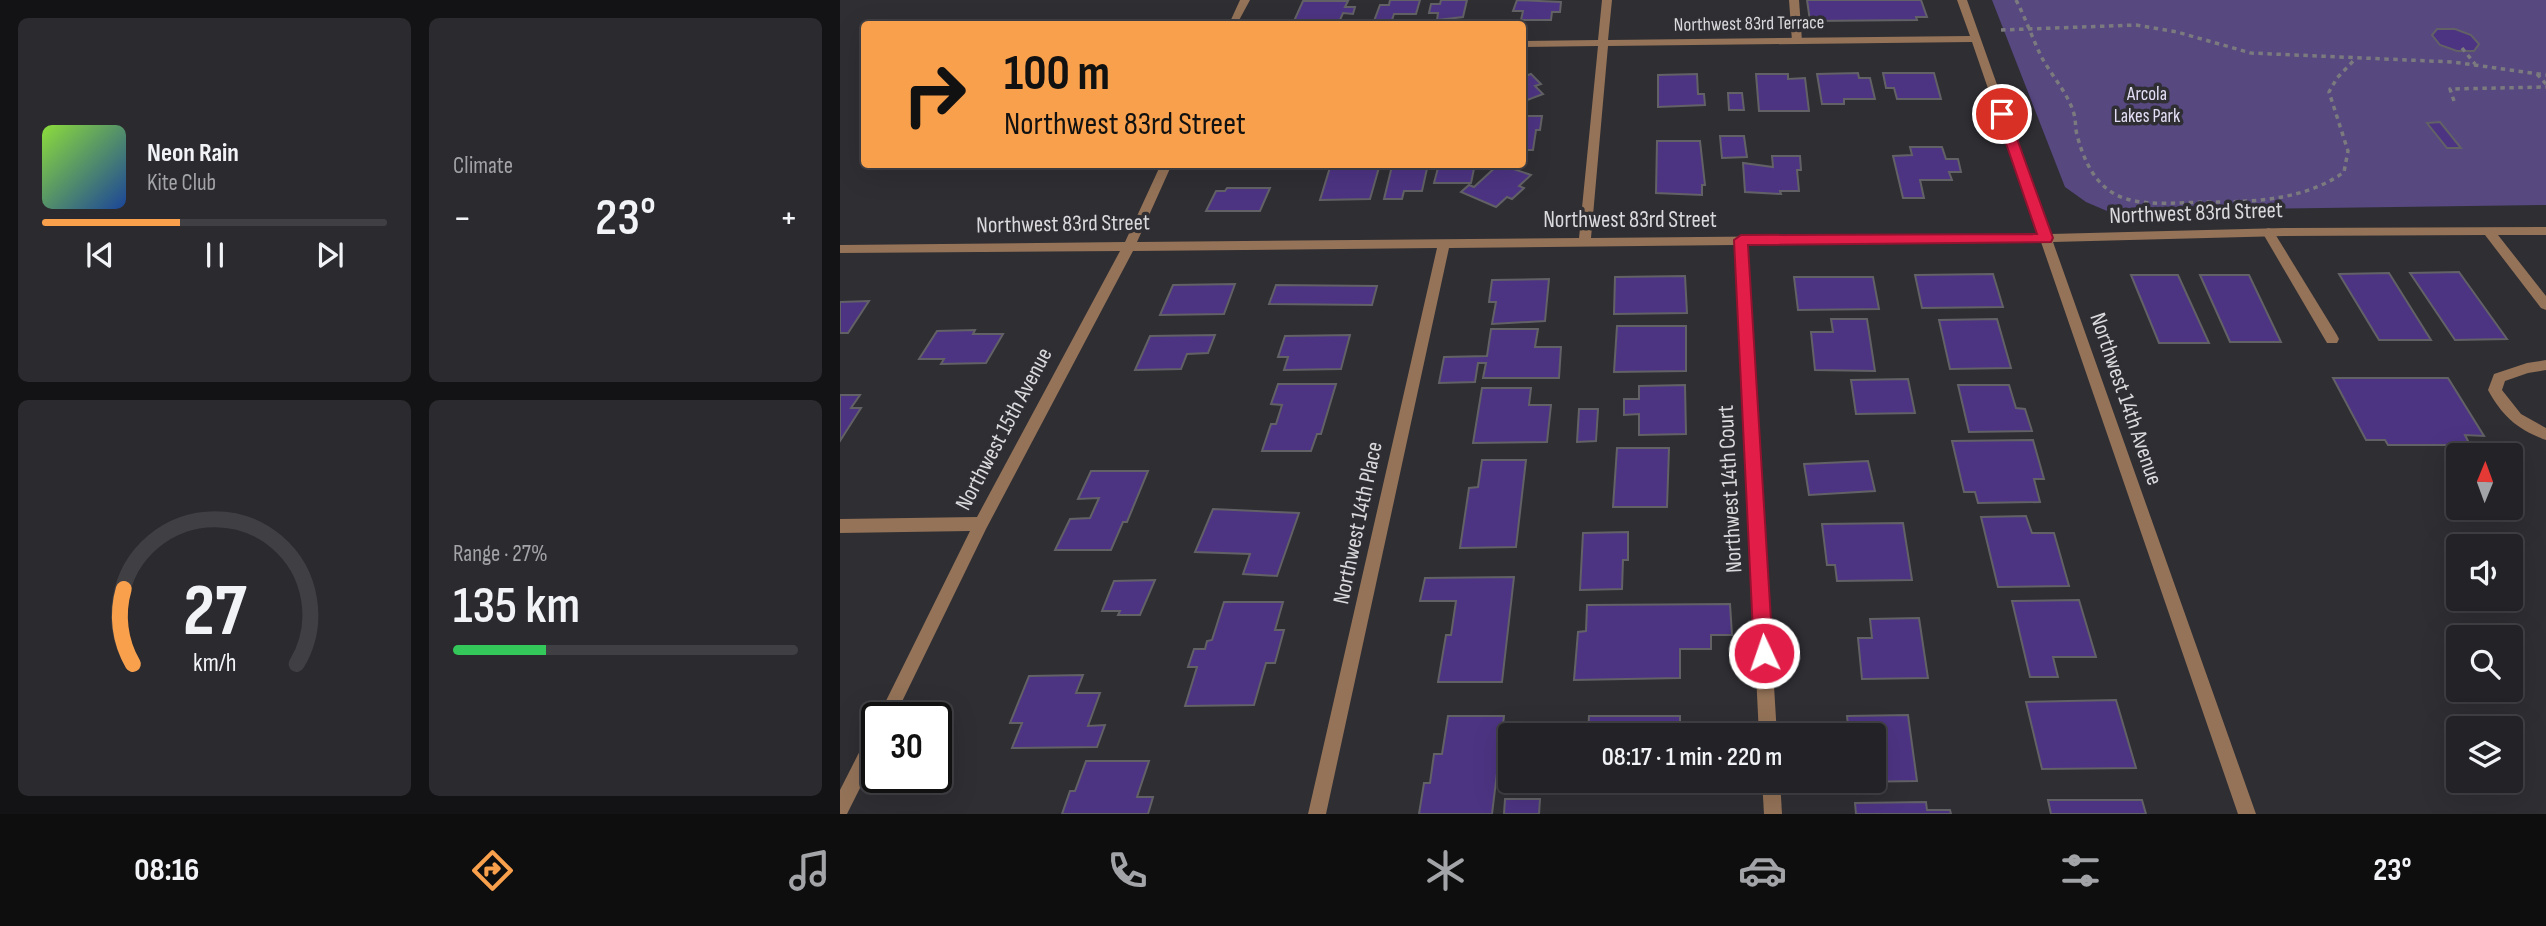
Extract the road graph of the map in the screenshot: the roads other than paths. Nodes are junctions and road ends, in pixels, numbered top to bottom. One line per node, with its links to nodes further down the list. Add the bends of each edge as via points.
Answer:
1 (1245, 0): 5 (street)
2 (1608, 0): 9 (street)
3 (1794, 0): 7 (street)
4 (1962, 0): 6 (street, Northwest 14th Avenue)
5 (1234, 21)
6 (1976, 39): 7 (street, Northwest 83rd Terrace); 14 (street, Northwest 14th Avenue)
7 (1797, 41): 9 (street, Northwest 83rd Terrace)
8 (1526, 44): 9 (street, Northwest 83rd Terrace)
9 (1604, 44): 17 (street)
10 (1165, 168): 18 (street, Northwest 15th Avenue)
11 (2488, 231): 12 (street, Northwest 83rd Street); 13 (street, Northwest 83rd Street); 20 (street)
12 (2546, 231)
13 (2268, 232): 14 (street, Northwest 83rd Street); 21 (street)
14 (2046, 238): 15 (street, Northwest 83rd Street); 33 (street, Northwest 14th Avenue)
15 (1741, 240): 17 (street, Northwest 83rd Street); 27 (street, Northwest 14th Court)
16 (1444, 242): 17 (street, Northwest 83rd Street); 18 (street, Northwest 83rd Street); 31 (street, Northwest 14th Place)
17 (1586, 242)
18 (1130, 244): 19 (street, Northwest 83rd Street); 24 (street, Northwest 15th Avenue)
19 (840, 248)
20 (2546, 305)
21 (2332, 339)
22 (2546, 365): 23 (street, via 2499,378 2495,390 2525,427)
23 (2546, 434)
24 (981, 524): 25 (street); 26 (street, Northwest 15th Avenue)
25 (840, 526)
26 (894, 702)
27 (1767, 723)
28 (861, 767): 30 (street)
29 (1772, 793): 32 (street)
30 (840, 809)
31 (1317, 814)
32 (1773, 814)
33 (2247, 814)

